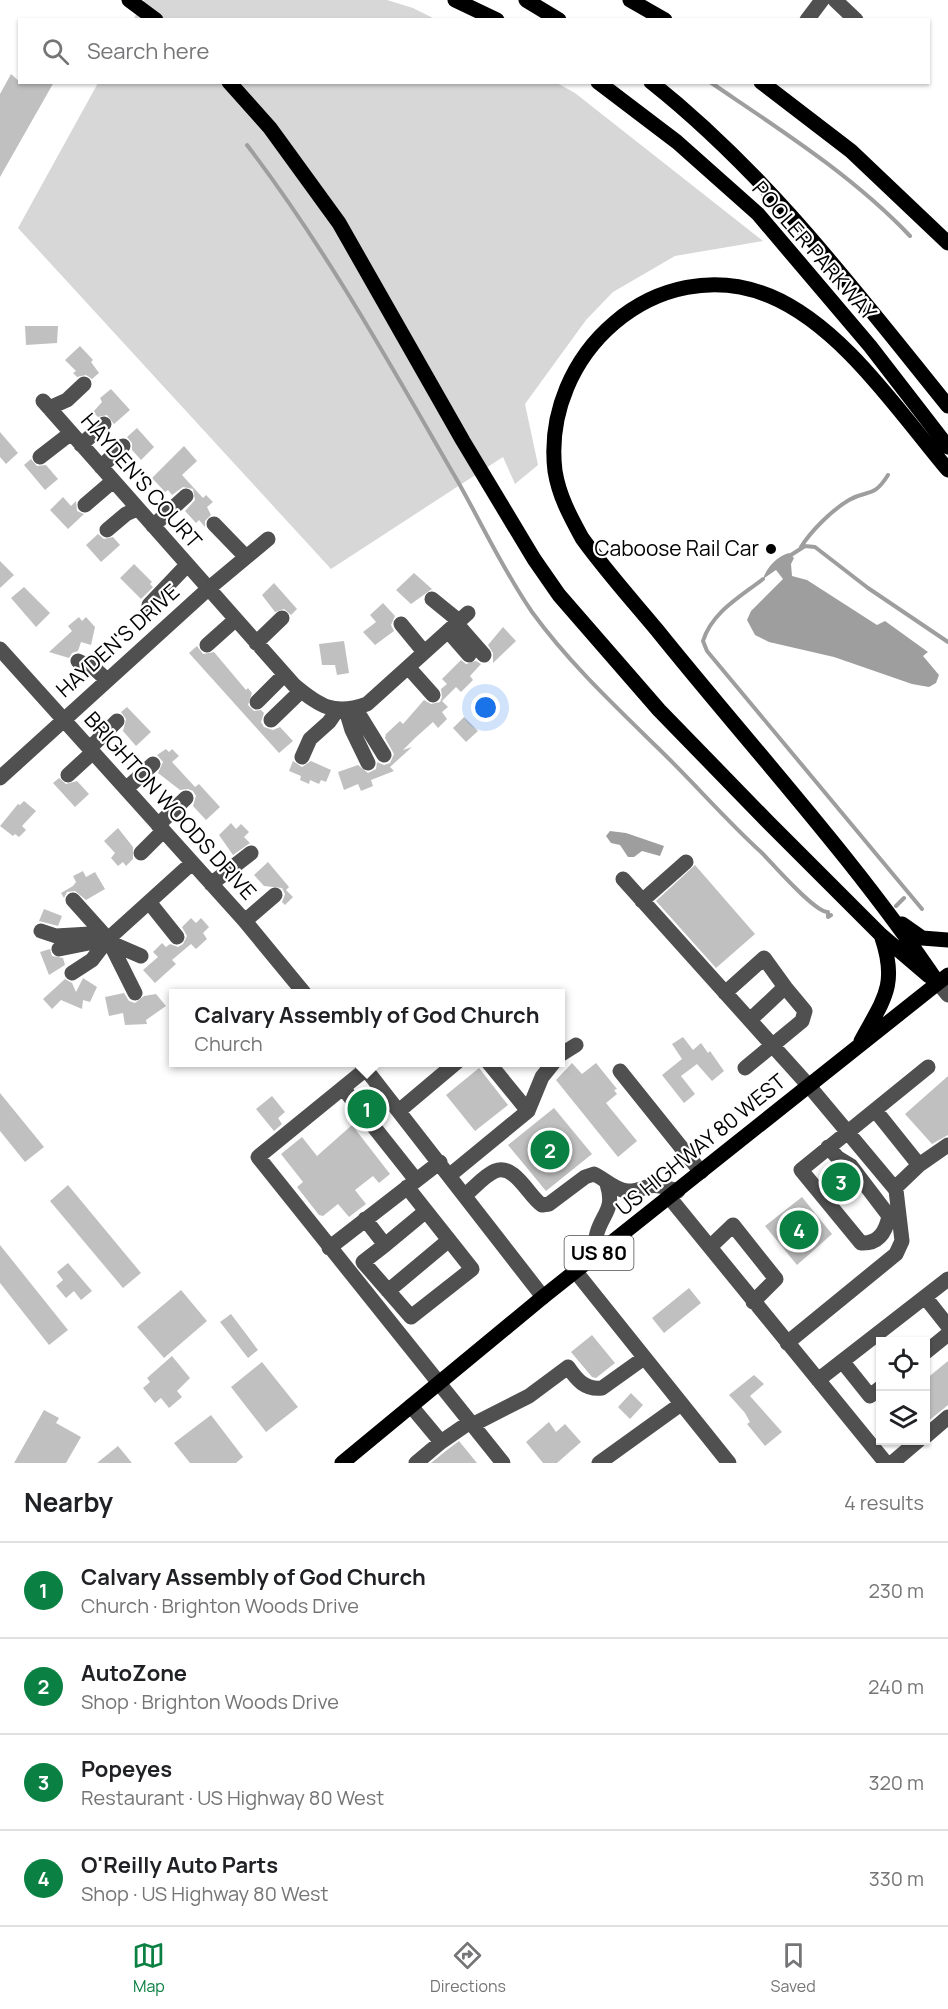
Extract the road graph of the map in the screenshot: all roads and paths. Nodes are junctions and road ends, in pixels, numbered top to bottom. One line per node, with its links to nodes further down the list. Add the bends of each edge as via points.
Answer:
1 (129, 0): 7 (main road)
2 (455, 0): 8 (main road)
3 (526, 0): 9 (main road)
4 (630, 0): 10 (main road)
5 (822, 0): 11 (street)
6 (835, 0): 12 (street)
7 (153, 18)
8 (493, 18)
9 (556, 18)
10 (662, 18)
11 (808, 18)
12 (854, 18)
13 (231, 84): 84 (main road, via 270,128 339,223 463,441 559,595 659,710)
14 (601, 84): 24 (main road, POOLER PARKWAY, via 670,136 758,214 870,346)
15 (653, 84): 19 (main road, POOLER PARKWAY, via 777,198 841,271)
16 (764, 84): 17 (main road, via 851,151)
17 (948, 243)
18 (84, 384): 21 (street, HAYDEN'S COURT, via 67,400 46,405)
19 (948, 406)
20 (104, 424): 22 (street)
21 (71, 433): 22 (street, HAYDEN'S COURT); 25 (street)
22 (81, 445): 26 (street, HAYDEN'S COURT)
23 (123, 446): 26 (street)
24 (948, 447)
25 (40, 458)
26 (101, 467): 28 (street, HAYDEN'S COURT)
27 (948, 470): 81 (main road, via 830,335 783,302 744,288 687,289 626,312 593,342 572,376 557,416 557,480 582,538)
28 (113, 481): 30 (street); 31 (street, HAYDEN'S COURT)
29 (186, 496): 33 (street)
30 (85, 505)
31 (137, 509): 33 (street, HAYDEN'S COURT); 34 (street)
32 (214, 524): 36 (street)
33 (153, 526): 37 (street, HAYDEN'S COURT)
34 (107, 530)
35 (268, 538): 36 (street, HAYDEN'S DRIVE)
36 (246, 557): 38 (street, HAYDEN'S DRIVE)
37 (187, 565): 38 (street, HAYDEN'S COURT); 40 (street)
38 (208, 589): 42 (street, HAYDEN'S COURT); 53 (street, HAYDEN'S DRIVE)
39 (432, 599): 43 (street)
40 (149, 605)
41 (282, 618): 45 (street)
42 (235, 620): 45 (street, HAYDEN'S COURT); 46 (street)
43 (458, 622): 48 (street); 49 (street)
44 (401, 624): 48 (street)
45 (256, 643): 52 (street, HAYDEN'S COURT)
46 (207, 645)
47 (1, 651): 58 (street, BRIGHTON WOODS DRIVE)
48 (424, 652): 51 (street)
49 (477, 655)
50 (78, 661): 53 (street)
51 (408, 667): 55 (street); 57 (street, via 367,704)
52 (284, 675): 54 (street, HAYDEN'S COURT); 56 (street)
53 (107, 680): 58 (street, HAYDEN'S DRIVE)
54 (301, 691): 57 (street, HAYDEN'S COURT, via 314,701); 59 (street)
55 (434, 695)
56 (256, 702)
57 (346, 709): 62 (street); 63 (street, via 310,739); 64 (street)
58 (64, 719): 61 (street, BRIGHTON WOODS DRIVE); 67 (street, HAYDEN'S DRIVE)
59 (271, 720)
60 (117, 721): 61 (street)
61 (92, 750): 66 (street); 68 (street, BRIGHTON WOODS DRIVE)
62 (384, 756)
63 (302, 757)
64 (368, 763)
65 (153, 764): 68 (street)
66 (68, 775)
67 (0, 778)
68 (126, 789): 70 (street, BRIGHTON WOODS DRIVE)
69 (186, 798): 70 (street)
70 (160, 828): 71 (street); 74 (street, BRIGHTON WOODS DRIVE)
71 (141, 853)
72 (251, 853): 76 (street)
73 (686, 862): 79 (street)
74 (192, 863): 76 (street, BRIGHTON WOODS DRIVE); 80 (street)
75 (623, 879): 79 (street)
76 (211, 884): 82 (street, BRIGHTON WOODS DRIVE)
77 (275, 895): 82 (street)
78 (73, 900): 86 (street)
79 (642, 901): 95 (street)
80 (149, 902): 85 (street); 86 (street)
81 (892, 916): 87 (main road, via 922,938); 91 (main road)
82 (245, 921): 93 (street, BRIGHTON WOODS DRIVE)
83 (41, 931): 86 (street, via 56,936 90,934)
84 (881, 935): 91 (main road, via 912,964); 100 (main road, via 891,976)
85 (177, 937)
86 (108, 939): 88 (street); 89 (street); 90 (street, via 92,960); 94 (street)
87 (948, 940)
88 (59, 949)
89 (139, 962)
90 (72, 973)
91 (943, 979): 96 (street); 100 (main road, US HIGHWAY 80 WEST / US 80)
92 (785, 987): 95 (street, via 764,958); 97 (street); 99 (street, via 805,1011 796,1028)
93 (302, 989)
94 (135, 993)
95 (725, 993): 97 (street)
96 (948, 995)
97 (750, 1020): 99 (street)
98 (576, 1045): 101 (street)
99 (774, 1046): 108 (street); 110 (street)
100 (859, 1046): 110 (main road, US HIGHWAY 80 WEST / US 80)
101 (565, 1052)
102 (363, 1067): 111 (street)
103 (365, 1067): 112 (street)
104 (451, 1067): 112 (street)
105 (492, 1067): 114 (street)
106 (550, 1067): 114 (street)
107 (928, 1067): 113 (street)
108 (745, 1068)
109 (620, 1071): 120 (street)
110 (809, 1086): 115 (street); 120 (main road, US HIGHWAY 80 WEST / US 80)
111 (343, 1088): 122 (street); 133 (street, via 258,1157)
112 (399, 1110): 118 (street)
113 (875, 1110): 115 (street); 119 (street)
114 (528, 1111): 121 (street)
115 (848, 1132): 117 (street); 124 (street)
116 (948, 1144): 119 (street)
117 (828, 1147): 130 (street, via 851,1166 889,1216 882,1235); 130 (street, via 801,1170 861,1244)
118 (440, 1162): 121 (street); 122 (street)
119 (919, 1165): 124 (street)
120 (701, 1172): 125 (main road, US HIGHWAY 80 WEST / US 80)
121 (450, 1175): 126 (street)
122 (411, 1183): 127 (street); 128 (street)
123 (607, 1184): 125 (street, via 627,1191 652,1185); 126 (street, via 594,1174 542,1205 512,1173 504,1170 494,1171); 134 (street, via 609,1205 597,1232)
124 (895, 1188): 135 (street, via 902,1241 896,1254)
125 (674, 1194): 132 (street); 134 (main road, US HIGHWAY 80 WEST / US 80)
126 (465, 1195): 140 (street)
127 (426, 1211): 129 (street); 131 (street)
128 (365, 1220): 131 (street); 133 (street)
129 (449, 1240): 138 (street); 138 (street, via 472,1269 411,1317)
130 (871, 1242): 135 (street)
131 (385, 1245): 138 (street, via 363,1262)
132 (710, 1247): 141 (street); 141 (street, via 733,1225 776,1279)
133 (329, 1248): 149 (street)
134 (595, 1257): 136 (main road, US HIGHWAY 80 WEST / US 80)
135 (883, 1265): 144 (street)
136 (576, 1272): 140 (main road, US HIGHWAY 80 WEST / US 80); 146 (street)
137 (948, 1279): 139 (street)
138 (388, 1291)
139 (925, 1297): 142 (street); 147 (street)
140 (543, 1298): 149 (main road, US HIGHWAY 80 WEST / US 80)
141 (753, 1302): 144 (street)
142 (948, 1326)
143 (948, 1334): 145 (street)
144 (787, 1343): 148 (street)
145 (930, 1349)
146 (644, 1358): 151 (street); 154 (street, via 602,1388 594,1389 579,1383 568,1367 529,1396)
147 (842, 1361): 148 (street); 150 (street, via 870,1396)
148 (818, 1380): 163 (street)
149 (439, 1383): 152 (main road, US HIGHWAY 80 WEST / US 80); 154 (street)
150 (876, 1391)
151 (681, 1404): 161 (street); 162 (street)
152 (411, 1406): 156 (street); 158 (main road, US HIGHWAY 80 WEST / US 80)
153 (948, 1417): 155 (street)
154 (471, 1424): 156 (street); 160 (street)
155 (930, 1433)
156 (441, 1442): 159 (street)
157 (914, 1445): 164 (street)
158 (342, 1463)
159 (416, 1463)
160 (503, 1463)
161 (599, 1463)
162 (729, 1463)
163 (886, 1463)
164 (892, 1463)

